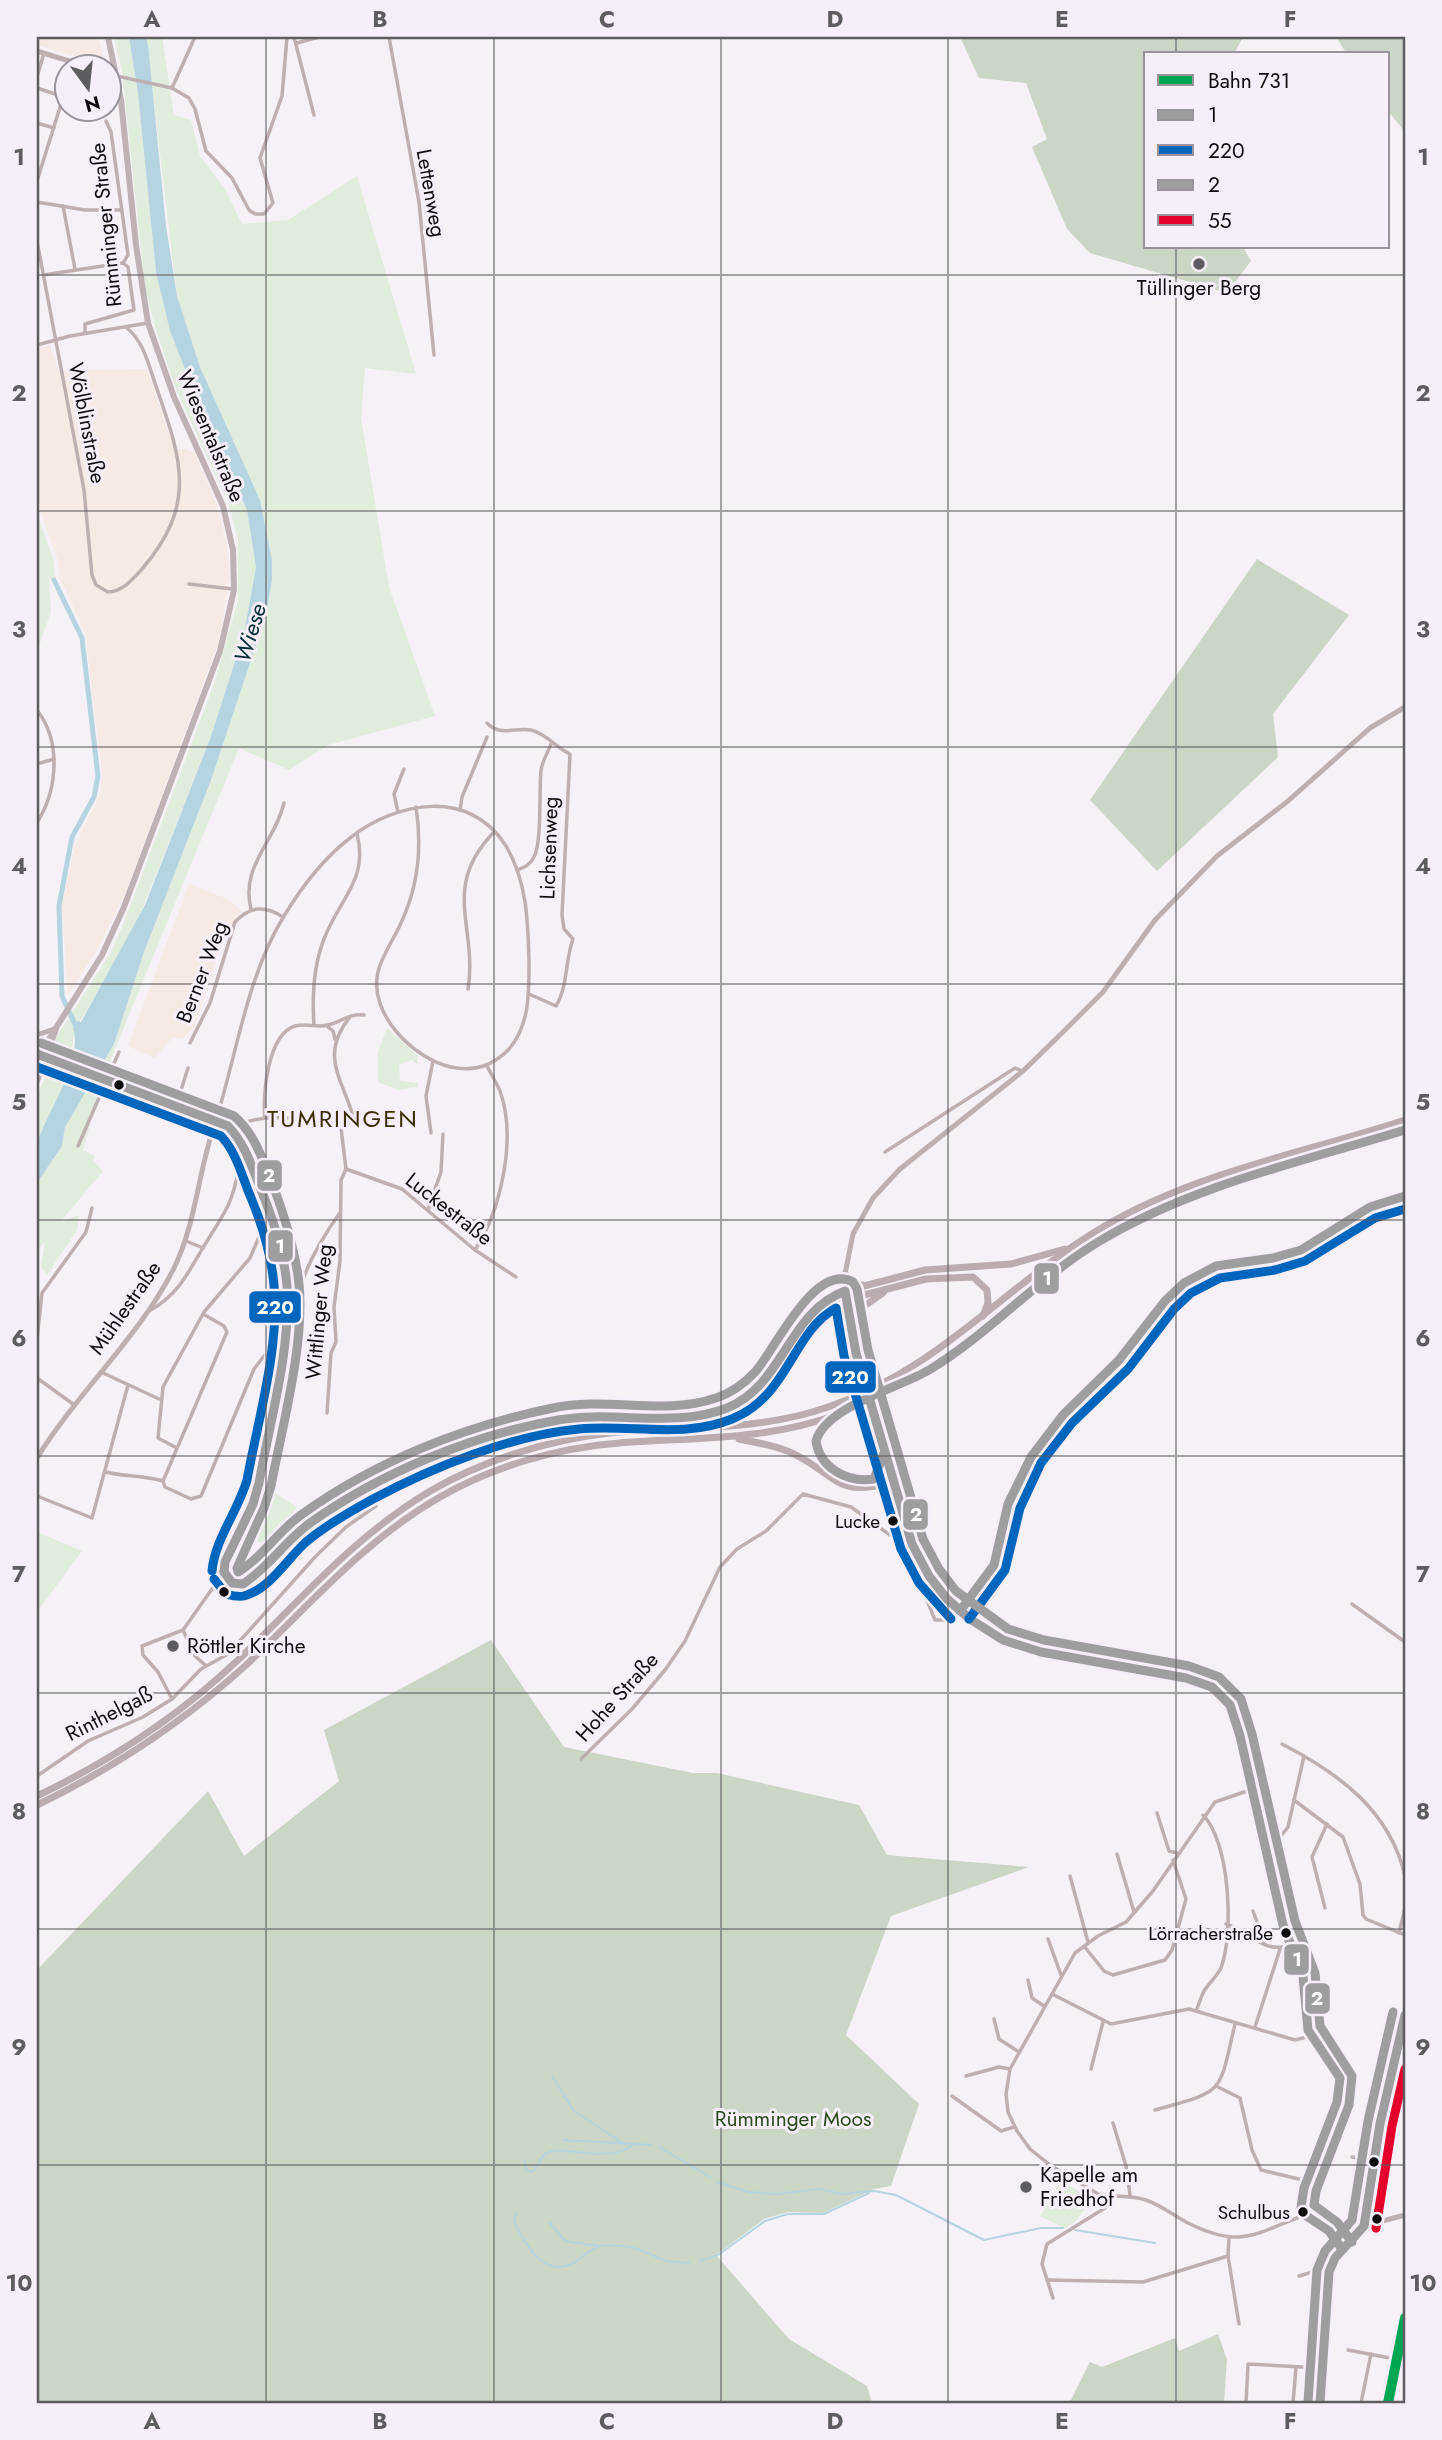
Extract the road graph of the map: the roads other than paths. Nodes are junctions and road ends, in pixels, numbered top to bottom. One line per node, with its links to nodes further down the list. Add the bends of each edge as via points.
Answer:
1 (195, 37): 12 (street)
2 (288, 37): 12 (street, via 282,96 260,158 273,203 267,213 255,214 247,207 232,178 206,151 193,103)
3 (294, 37): 6 (street)
4 (319, 37): 6 (street)
5 (389, 37): 35 (street, Lettenweg, via 419,202)
6 (297, 43): 13 (street)
7 (37, 51): 8 (street)
8 (44, 53): 9 (street); 10 (street)
9 (52, 56)
10 (37, 77)
11 (122, 77): 12 (street)
12 (172, 88)
13 (314, 115)
14 (122, 120): 30 (main road, Wiesentalstraße)
15 (56, 122): 18 (street)
16 (106, 122): 24 (street, Rümminger Straße)
17 (37, 123): 18 (street)
18 (54, 128): 20 (street)
19 (37, 158): 20 (street)
20 (44, 160): 21 (street)
21 (37, 181)
22 (37, 202): 23 (street)
23 (63, 206): 24 (street); 27 (street)
24 (121, 210): 26 (street, Rümminger Straße, via 128,255)
25 (37, 241): 29 (street, Wölblinstraße)
26 (123, 263): 27 (street); 32 (street, Rümminger Straße, via 128,267 134,311 85,324)
27 (75, 269): 29 (street)
28 (37, 274): 29 (street)
29 (43, 274): 33 (street, Wölblinstraße)
30 (148, 323): 31 (street); 38 (main road, Wiesentalstraße, via 174,397 223,506 233,550)
31 (127, 327): 32 (street); 37 (street, Rümminger Straße, via 138,338 178,452 180,487 164,539)
32 (85, 333): 33 (street)
33 (55, 339): 34 (street); 37 (street, Wölblinstraße, via 84,490 92,575 101,590)
34 (37, 345)
35 (434, 355)
36 (188, 584): 38 (street)
37 (118, 590)
38 (234, 590): 63 (main road, Wiesentalstraße, via 220,651 124,907 102,955)
39 (1405, 707): 73 (street, via 1370,728 1217,856 1155,920 1103,992)
40 (37, 710): 44 (street, via 47,723)
41 (487, 723): 43 (street, via 508,732 534,730)
42 (487, 737): 49 (street)
43 (551, 744): 54 (street, via 541,771 537,848 528,865); 58 (street, Lichsenweg, via 570,754 562,915 564,929 573,939 556,1006)
44 (54, 759): 45 (street); 51 (street, via 51,790)
45 (37, 764)
46 (404, 769): 50 (street, via 394,794)
47 (284, 803): 55 (street, via 280,821 251,870 247,890)
48 (416, 807): 49 (street, via 443,805); 50 (street); 70 (street, via 419,838 413,886 378,981 380,998 394,1027 410,1046)
49 (460, 810): 52 (street)
50 (398, 812): 53 (street)
51 (38, 821)
52 (494, 832): 54 (street); 57 (street, via 474,858 464,883)
53 (357, 834): 56 (street, via 318,870); 61 (street, via 360,869 322,942 313,986)
54 (517, 870): 58 (street, via 527,911)
55 (251, 909): 56 (street, Berner Weg, via 270,909); 66 (street, Berner Weg, via 230,933 210,1003)
56 (283, 917): 78 (street, via 257,975)
57 (468, 989)
58 (529, 994): 71 (street, via 518,1038)
59 (352, 1015): 60 (street); 62 (street); 65 (street)
60 (364, 1015)
61 (314, 1025): 62 (street); 77 (street, via 294,1026 276,1042 267,1074)
62 (327, 1026): 65 (street)
63 (55, 1028): 64 (street); 68 (main road); 69 (main road)
64 (37, 1035)
65 (335, 1041): 80 (street, via 334,1062 354,1119)
66 (190, 1043)
67 (119, 1052): 74 (street)
68 (38, 1053): 69 (street)
69 (47, 1058): 74 (street); 75 (main road)
70 (433, 1061): 71 (street, via 474,1069); 83 (street, via 426,1096)
71 (487, 1066): 97 (street, via 503,1105 506,1140 496,1199 485,1236)
72 (188, 1068): 76 (street)
73 (1023, 1071): 86 (street, via 1015,1068); 98 (street, via 886,1183 857,1224)
74 (106, 1080): 76 (street); 85 (street)
75 (37, 1081)
76 (176, 1106): 78 (street)
77 (265, 1118): 80 (street, via 338,1124); 81 (street)
78 (216, 1120): 81 (street); 94 (street, Mühlestraße)
79 (1405, 1120): 95 (highway, via 1175,1191)
80 (341, 1128): 88 (street)
81 (232, 1130): 87 (street)
82 (1405, 1130): 116 (highway, via 1210,1188 1137,1219 1061,1267 936,1366)
83 (430, 1133)
84 (443, 1134): 91 (street, via 441,1172)
85 (78, 1146)
86 (886, 1152)
87 (246, 1158): 92 (street); 96 (street, via 231,1204)
88 (346, 1168): 91 (street, Luckestraße, via 402,1189); 93 (street, Wittlinger Weg)
89 (1405, 1196): 129 (street, via 1370,1207 1301,1250 1199,1273 1165,1301 1119,1360 1063,1415 1031,1457 1009,1504 994,1564)
90 (92, 1208): 108 (street, via 86,1232 41,1293)
91 (428, 1210): 97 (street, Luckestraße)
92 (270, 1211): 104 (street, via 244,1267); 107 (street, via 284,1266)
93 (340, 1212): 107 (street, via 301,1286); 115 (street, Wittlinger Weg, via 336,1342 331,1353)
94 (186, 1241): 96 (street); 103 (street, Mühlestraße, via 170,1276)
95 (1072, 1246): 100 (highway, via 1011,1264 925,1270); 105 (highway)
96 (203, 1248): 103 (street, via 183,1286)
97 (475, 1251): 99 (street, Luckestraße)
98 (845, 1274): 100 (highway); 102 (street)
99 (516, 1277)
100 (866, 1286): 102 (highway)
101 (886, 1291): 102 (highway); 105 (highway, via 935,1278 973,1277 987,1290); 106 (highway, via 860,1309)
102 (845, 1295): 106 (street); 127 (street, via 832,1293 815,1306 776,1369 731,1407 687,1416 575,1416 448,1452 382,1479 332,1508 293,1536 243,1584 232,1583)
103 (144, 1314): 110 (street, Mühlestraße)
104 (203, 1314): 113 (street); 118 (street, via 227,1332)
105 (983, 1317): 134 (highway, via 905,1373 831,1406 756,1424 610,1434 545,1445 472,1470 379,1524)
106 (850, 1329): 119 (street, bridge)
107 (285, 1336): 109 (street)
108 (37, 1339)
109 (284, 1344): 123 (street, via 264,1356 254,1369 203,1495 191,1499 165,1487); 127 (street, via 256,1494)
110 (100, 1371): 112 (street); 114 (street, Mühlestraße)
111 (37, 1378): 114 (street)
112 (128, 1385): 113 (street); 121 (street)
113 (159, 1399): 118 (street, via 158,1438)
114 (73, 1404): 120 (street, Mühlestraße)
115 (327, 1413)
116 (830, 1417): 117 (highway); 122 (highway, via 817,1434 821,1456 850,1480)
117 (732, 1437): 124 (highway, via 796,1455 850,1488); 134 (highway, via 618,1443 541,1457 457,1488 385,1532 247,1664)
118 (176, 1447): 123 (street)
119 (884, 1453): 122 (highway); 124 (street)
120 (37, 1458)
121 (106, 1472): 123 (street); 125 (street, via 92,1518)
122 (874, 1479): 124 (highway, via 884,1477)
123 (163, 1481)
124 (893, 1482): 129 (street, via 922,1564)
125 (37, 1496)
126 (376, 1506): 132 (street, Rinthelgaß, via 315,1557 228,1654)
127 (224, 1572): 130 (street)
128 (1352, 1604): 131 (street)
129 (960, 1611): 138 (street, Hohe Straße, via 951,1620 935,1620 897,1540 851,1507 803,1494 720,1567 685,1641 665,1670); 140 (street, via 1003,1640 1065,1656 1158,1671 1212,1687 1230,1705)
130 (183, 1630): 132 (street, via 195,1656); 133 (street, via 145,1643 141,1651)
131 (1405, 1642)
132 (205, 1665): 133 (street, Rinthelgaß)
133 (172, 1699): 139 (street, Rinthelgaß, via 88,1741)
134 (181, 1714): 135 (highway)
135 (174, 1719): 141 (highway); 143 (highway, via 120,1762)
136 (1282, 1745): 137 (street)
137 (1304, 1756): 142 (street); 152 (street, via 1376,1812 1391,1834)
138 (581, 1759)
139 (37, 1776)
140 (1250, 1790): 145 (street, via 1223,1797); 147 (street)
141 (37, 1796)
142 (1294, 1800): 146 (street); 147 (street, via 1288,1827 1281,1836)
143 (37, 1805)
144 (1157, 1813): 148 (street, via 1169,1851)
145 (1203, 1815): 148 (street); 157 (street, via 1216,1830 1227,1871)
146 (1327, 1824): 153 (street, via 1312,1857); 158 (street, via 1349,1847 1363,1915)
147 (1262, 1843): 163 (street)
148 (1177, 1853): 150 (street)
149 (1117, 1854): 156 (street)
150 (1174, 1860): 156 (street); 164 (street, via 1186,1906 1165,1960 1113,1975 1104,1971)
151 (1070, 1876): 161 (street)
152 (1405, 1876)
153 (1325, 1908)
154 (1405, 1908): 158 (street)
155 (1253, 1910): 162 (street)
156 (1135, 1912): 161 (street, via 1126,1922)
157 (1226, 1924): 162 (street); 170 (street, via 1220,1969)
158 (1399, 1933): 159 (street)
159 (1405, 1935)
160 (1048, 1940): 166 (street)
161 (1088, 1942): 164 (street)
162 (1265, 1944): 165 (street)
163 (1290, 1945): 165 (street); 176 (street, via 1303,1976)
164 (1084, 1946): 166 (street)
165 (1280, 1949): 175 (street)
166 (1061, 1975): 168 (street)
167 (1027, 1980): 169 (street, via 1032,1998)
168 (1052, 1994): 169 (street); 173 (street)
169 (1044, 2006): 177 (street)
170 (1196, 2011): 173 (street, via 1169,2012 1120,2024); 174 (street)
171 (1405, 2015): 187 (street)
172 (994, 2019): 177 (street, via 999,2039)
173 (1103, 2022): 178 (street)
174 (1235, 2024): 175 (street); 181 (street)
175 (1255, 2028): 176 (street, via 1295,2040)
176 (1311, 2036): 188 (street, via 1330,2059 1341,2085)
177 (1018, 2052): 179 (street)
178 (1091, 2069)
179 (1010, 2070): 180 (street, via 999,2067); 185 (street, via 1006,2094)
180 (966, 2076)
181 (1218, 2087): 183 (street, via 1208,2095); 188 (street, via 1240,2098 1261,2170)
182 (952, 2096): 185 (street, via 1001,2131)
183 (1155, 2110)
184 (1114, 2123): 189 (street)
185 (1014, 2127): 190 (street, via 1030,2149 1050,2165)
186 (1352, 2157): 187 (street)
187 (1374, 2161): 193 (street)
188 (1307, 2181): 191 (street, via 1302,2199)
189 (1130, 2195): 190 (street); 194 (street)
190 (1110, 2197): 199 (street, via 1105,2208 1047,2244 1042,2264)
191 (1305, 2215): 194 (street, via 1271,2230); 195 (street, via 1329,2231)
192 (1405, 2215): 193 (street)
193 (1364, 2226): 195 (street)
194 (1229, 2238): 196 (street)
195 (1342, 2249): 197 (street)
196 (1228, 2256): 199 (street, via 1143,2282); 201 (street)
197 (1329, 2272): 198 (street); 207 (street)
198 (1299, 2276)
199 (1047, 2280): 200 (street)
200 (1053, 2298)
201 (1239, 2324)
202 (1395, 2337): 205 (street)
203 (1348, 2350): 204 (street)
204 (1371, 2354): 205 (street); 211 (street)
205 (1390, 2358): 212 (street)
206 (1296, 2367): 207 (street); 208 (street, via 1248,2364); 209 (street)
207 (1321, 2368): 210 (street)
208 (1246, 2403)
209 (1293, 2403)
210 (1320, 2403)
211 (1361, 2403)
212 (1382, 2403)

